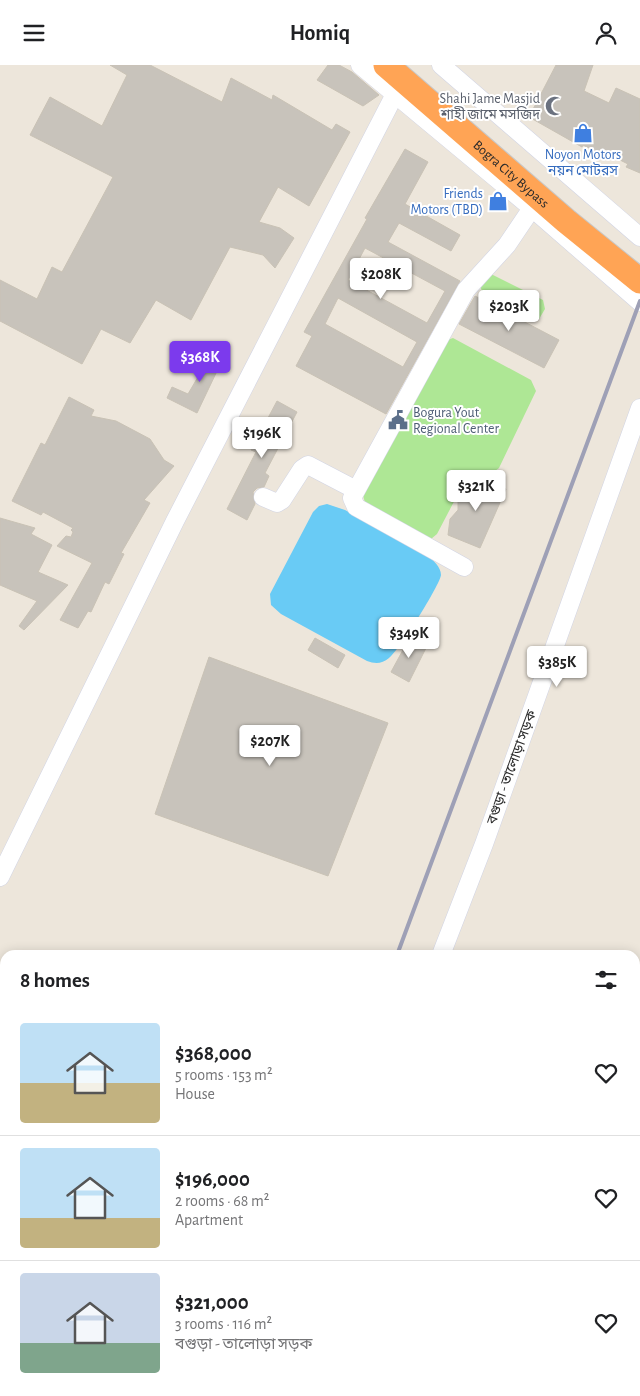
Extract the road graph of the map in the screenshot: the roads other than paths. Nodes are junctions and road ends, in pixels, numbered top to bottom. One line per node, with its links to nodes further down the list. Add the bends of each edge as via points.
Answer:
1 (360, 65): 5 (street)
2 (386, 65): 9 (highway, Bogra City Bypass)
3 (411, 65): 8 (highway, Bogra City Bypass)
4 (442, 65): 7 (street)
5 (394, 93): 6 (street); 15 (street, via 180,512)
6 (532, 208): 10 (street); 12 (street, via 507,245 466,290)
7 (640, 237)
8 (640, 259)
9 (640, 281)
10 (640, 302)
11 (640, 408): 16 (street, বগুড়া - তালোড়া সড়ক)
12 (356, 490): 13 (street, via 308,465 282,500 277,503); 14 (street, via 352,498 354,506)
13 (263, 497)
14 (464, 567)
15 (0, 877)
16 (443, 950)

